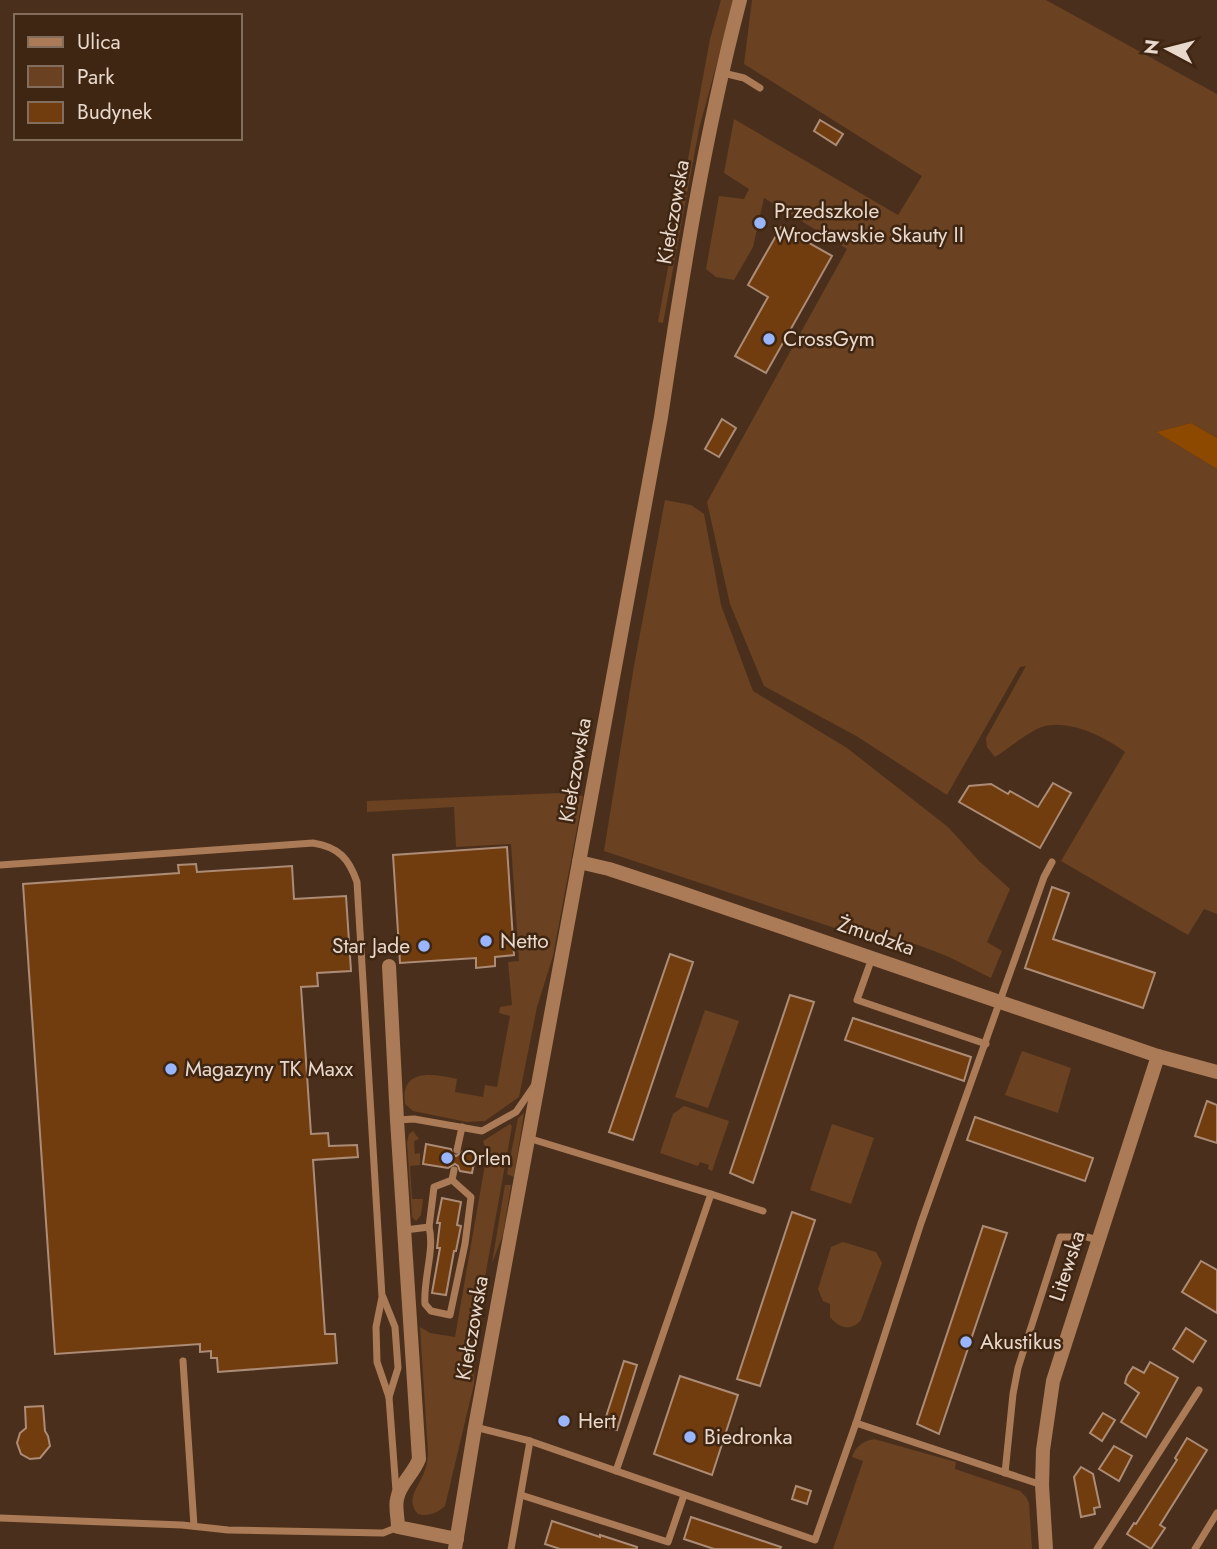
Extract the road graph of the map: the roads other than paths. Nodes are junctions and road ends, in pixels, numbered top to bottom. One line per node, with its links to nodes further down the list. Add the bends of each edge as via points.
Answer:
1 (740, 0): 2 (street, Kiełczowska)
2 (723, 73): 3 (lane); 4 (street, Kiełczowska)
3 (760, 88)
4 (579, 862): 7 (street, Żmudzka); 13 (street, Kiełczowska)
5 (1052, 862): 9 (lane)
6 (0, 865): 25 (lane, via 313,843 333,848 350,863 357,882)
7 (872, 957): 9 (street, Żmudzka); 10 (lane, via 857,1000)
8 (389, 966): 14 (street)
9 (1001, 1002): 10 (lane); 11 (street, Żmudzka)
10 (986, 1044): 29 (lane)
11 (1157, 1056): 12 (street, Żmudzka); 24 (street, Litewska)
12 (1217, 1072)
13 (539, 1080): 15 (lane, via 516,1112 482,1130); 16 (street, Kiełczowska)
14 (397, 1121): 15 (lane, via 414,1119); 23 (street)
15 (462, 1127): 17 (lane)
16 (528, 1138): 20 (lane); 30 (street, Kiełczowska)
17 (457, 1150)
18 (454, 1170): 19 (lane)
19 (452, 1180): 22 (lane, via 434,1187); 22 (lane, via 471,1197 450,1315 431,1311 425,1304)
20 (711, 1194): 21 (lane); 32 (lane)
21 (763, 1211)
22 (429, 1227): 23 (lane)
23 (405, 1230): 37 (street, via 419,1460)
24 (1098, 1240): 33 (lane, via 1060,1237 1018,1368); 34 (street, Litewska, via 1053,1381)
25 (382, 1297): 28 (lane, via 376,1326 377,1362); 28 (lane, via 394,1326 398,1368)
26 (183, 1360): 40 (lane)
27 (1199, 1390): 48 (lane)
28 (389, 1397): 37 (lane)
29 (856, 1423): 33 (lane); 42 (lane)
30 (475, 1427): 31 (lane); 43 (street, Kiełczowska)
31 (530, 1441): 32 (lane); 35 (lane)
32 (615, 1471): 36 (lane)
33 (1005, 1473): 34 (lane)
34 (1042, 1485): 47 (street, Litewska)
35 (521, 1494): 44 (lane); 45 (lane)
36 (684, 1495): 42 (lane); 44 (lane)
37 (397, 1499): 41 (street)
38 (1217, 1513): 49 (lane)
39 (0, 1518): 40 (lane)
40 (194, 1526): 41 (lane, via 383,1533)
41 (398, 1527): 43 (street)
42 (815, 1540): 46 (lane)
43 (456, 1544)
44 (667, 1545)
45 (511, 1549)
46 (812, 1549)
47 (1046, 1549)
48 (1097, 1549)
49 (1195, 1549)

